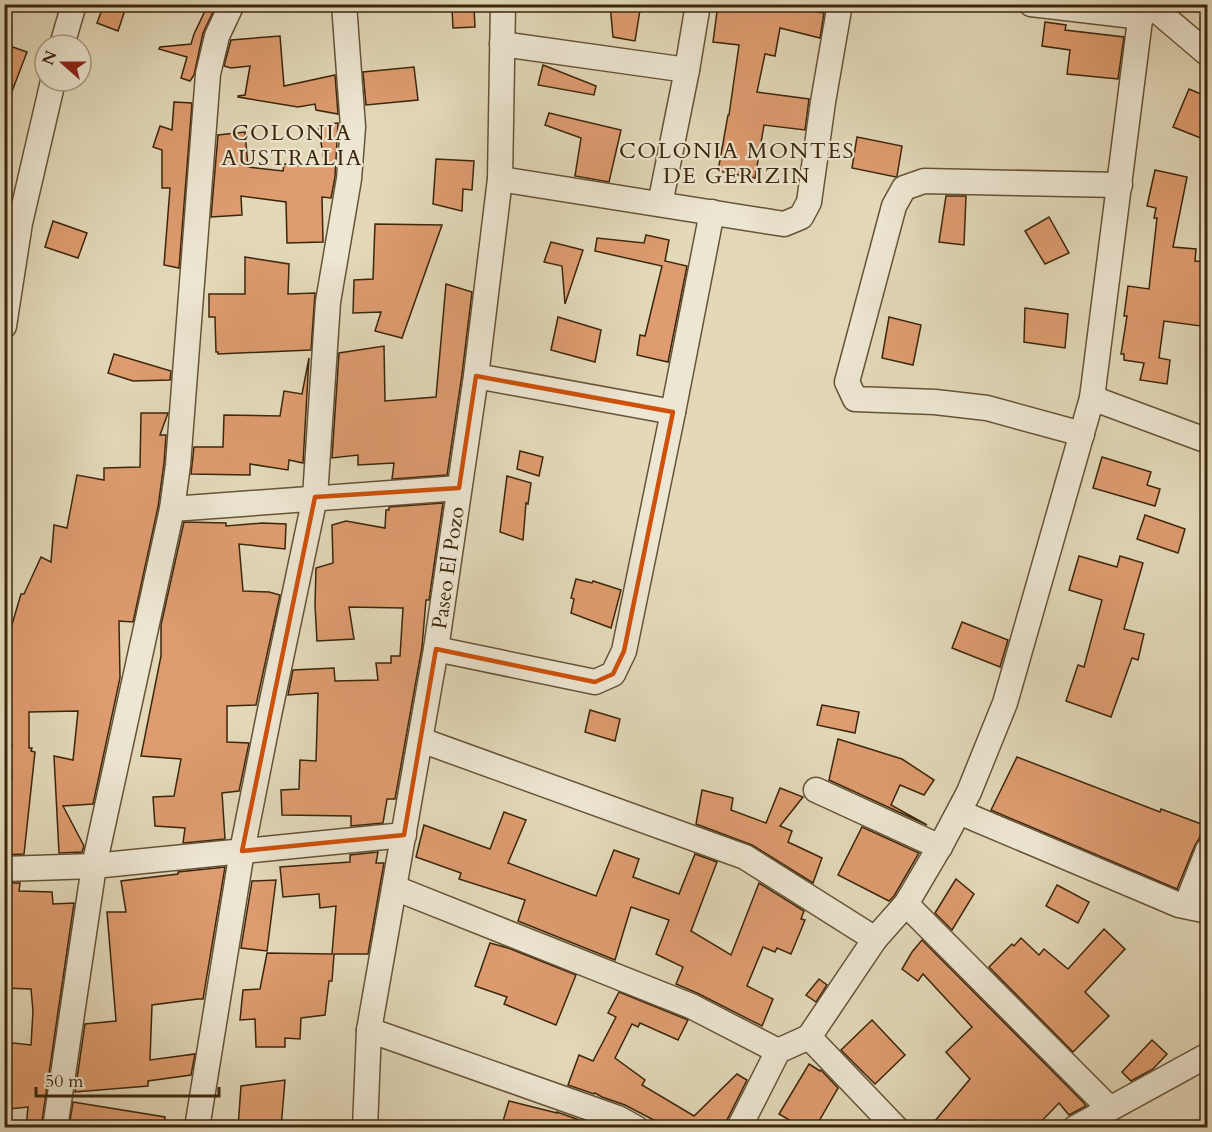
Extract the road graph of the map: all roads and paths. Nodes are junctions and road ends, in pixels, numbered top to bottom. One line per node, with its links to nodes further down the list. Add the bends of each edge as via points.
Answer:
1 (74, 4): 9 (street)
2 (232, 4): 26 (street, via 208,74)
3 (344, 4): 25 (street, via 353,127 349,179 328,302)
4 (503, 4): 10 (street, Paseo El Pozo)
5 (698, 4): 12 (street)
6 (840, 4): 17 (street, via 809,201 801,218 784,224)
7 (1031, 4): 8 (street)
8 (1145, 9): 11 (street); 15 (street)
9 (66, 33)
10 (502, 44): 12 (street); 14 (street, Paseo El Pozo)
11 (1208, 54)
12 (687, 70): 16 (street)
13 (50, 93): 18 (street, via 20,223)
14 (500, 179): 16 (street); 19 (street, Paseo El Pozo)
15 (1120, 185): 20 (street); 22 (street, via 924,181 904,188 894,206 847,382 855,399 987,408)
16 (660, 204): 17 (street)
17 (712, 212): 21 (street)
18 (4, 326)
19 (476, 376): 21 (street); 24 (street, Paseo El Pozo)
20 (1092, 398): 22 (street); 23 (street)
21 (673, 412): 27 (street, via 624,651 613,674 595,682)
22 (1082, 434): 30 (street, via 1005,703)
23 (1208, 441)
24 (459, 488): 25 (street); 27 (street, Paseo El Pozo)
25 (315, 497): 26 (street); 34 (street)
26 (172, 509): 35 (street)
27 (436, 649): 28 (street, Paseo El Pozo)
28 (421, 740): 31 (street, Paseo El Pozo); 40 (street, via 745,857)
29 (816, 790): 32 (street)
30 (959, 812): 32 (street); 39 (street, via 1179,905)
31 (404, 835): 34 (street); 37 (street, Paseo El Pozo)
32 (940, 847): 38 (street)
33 (1208, 850): 39 (street)
34 (242, 851): 35 (street); 47 (street)
35 (94, 866): 36 (street); 46 (street)
36 (4, 869)
37 (394, 888): 41 (street, Paseo El Pozo); 43 (street, via 691,1006)
38 (906, 904): 40 (street); 45 (street)
39 (1197, 909)
40 (875, 939): 42 (street)
41 (369, 1030): 48 (street, Paseo El Pozo); 49 (street, via 618,1118)
42 (809, 1036): 43 (street); 51 (street)
43 (778, 1051): 50 (street)
44 (1208, 1055): 45 (street)
45 (1109, 1108): 52 (street)
46 (55, 1128)
47 (197, 1128)
48 (365, 1128)
49 (636, 1128)
50 (739, 1128)
51 (896, 1128)
52 (1075, 1128)

